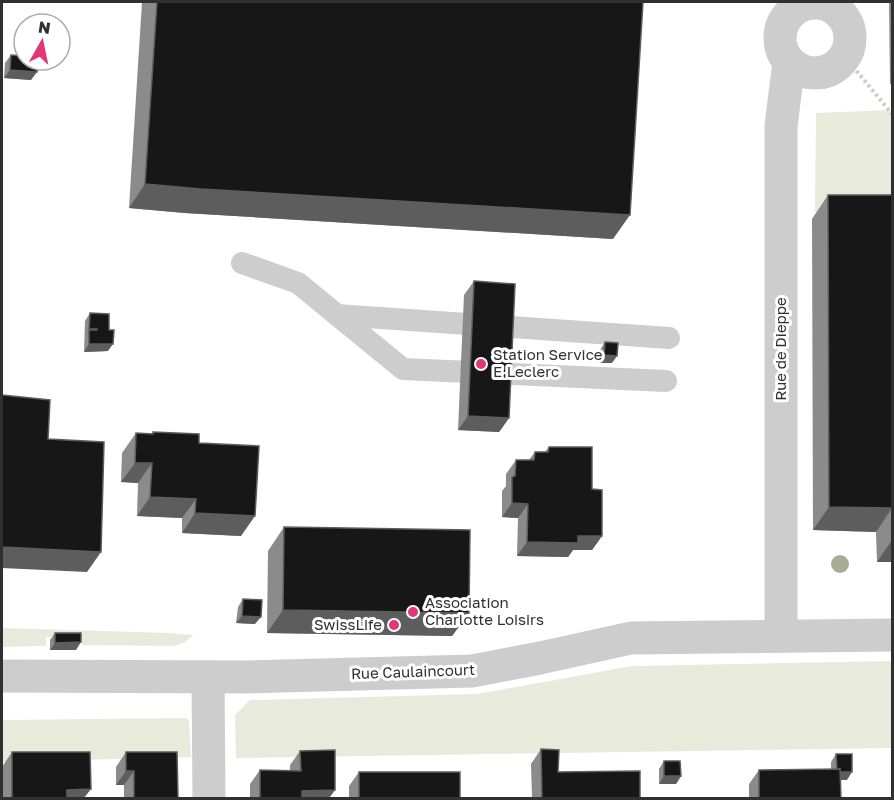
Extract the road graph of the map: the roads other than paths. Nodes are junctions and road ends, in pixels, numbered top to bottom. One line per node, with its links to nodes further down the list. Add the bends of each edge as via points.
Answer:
1 (826, 3): 2 (street, Rue de Dieppe, via 803,4 785,19 779,41); 2 (street, Rue de Dieppe, via 843,16 848,26 849,47 845,57 828,71 818,73 807,73)
2 (789, 62): 8 (street, Rue de Dieppe, via 781,126)
3 (242, 263): 4 (lane, via 298,283)
4 (337, 315): 5 (lane); 6 (lane, via 403,369)
5 (669, 338)
6 (666, 381)
7 (892, 635): 8 (street, Rue Caulaincourt)
8 (781, 636): 10 (street, Rue Caulaincourt, via 632,638 472,671)
9 (2, 676): 10 (street, Rue Caulaincourt)
10 (208, 677): 11 (street)
11 (209, 798)

